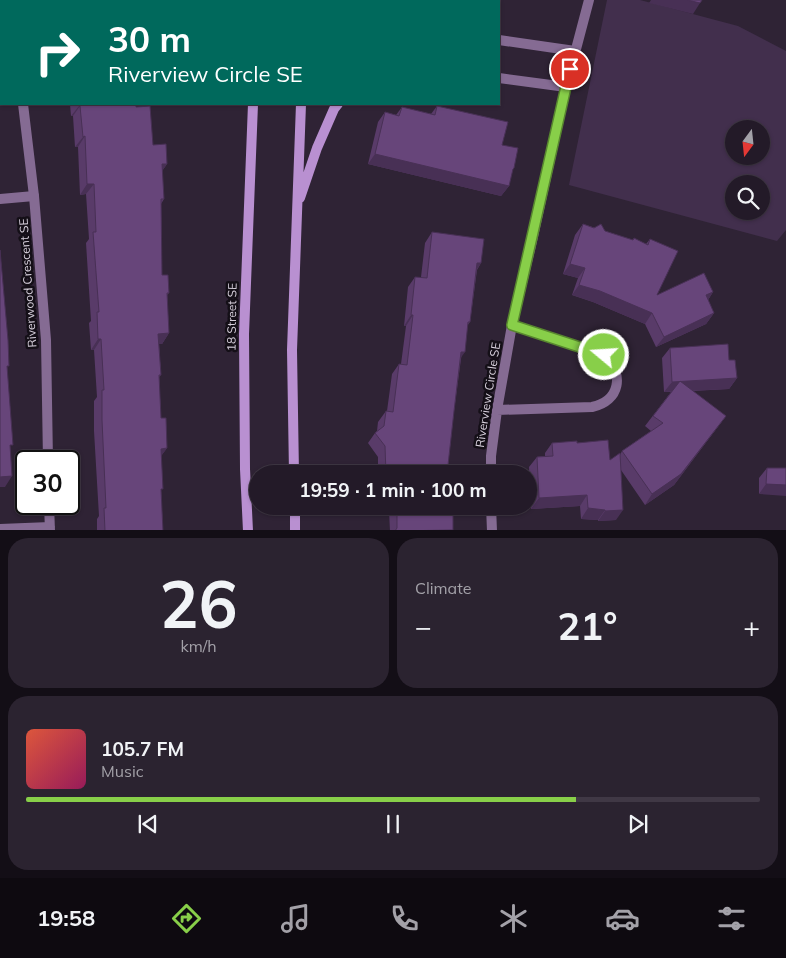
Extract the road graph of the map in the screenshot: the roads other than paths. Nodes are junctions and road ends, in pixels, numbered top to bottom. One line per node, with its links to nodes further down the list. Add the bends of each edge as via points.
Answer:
1 (589, 0): 3 (street, Riverview Circle SE)
2 (500, 40): 3 (street)
3 (575, 51): 5 (street, Riverview Circle SE)
4 (500, 78): 5 (street)
5 (566, 87): 13 (street, Riverview Circle SE)
6 (23, 105): 10 (street, Riverwood Crescent SE)
7 (253, 105): 23 (main road, 18 Street SE, via 244,334)
8 (301, 105): 12 (main road)
9 (337, 105): 12 (main road, via 317,148)
10 (34, 196): 11 (street); 15 (street, Riverwood Crescent SE, via 46,340)
11 (0, 199)
12 (296, 209): 16 (main road, via 292,350)
13 (512, 325): 14 (street, Riverview Circle SE); 14 (street, via 604,355 615,369 616,386 607,401 592,407)
14 (497, 410): 17 (street, Riverview Circle SE)
15 (48, 450)
16 (294, 465)
17 (491, 465)
18 (50, 515): 22 (street)
19 (295, 515): 24 (main road)
20 (491, 515): 25 (street)
21 (0, 529): 22 (street)
22 (50, 529)
23 (248, 530)
24 (295, 530)
25 (492, 530)

